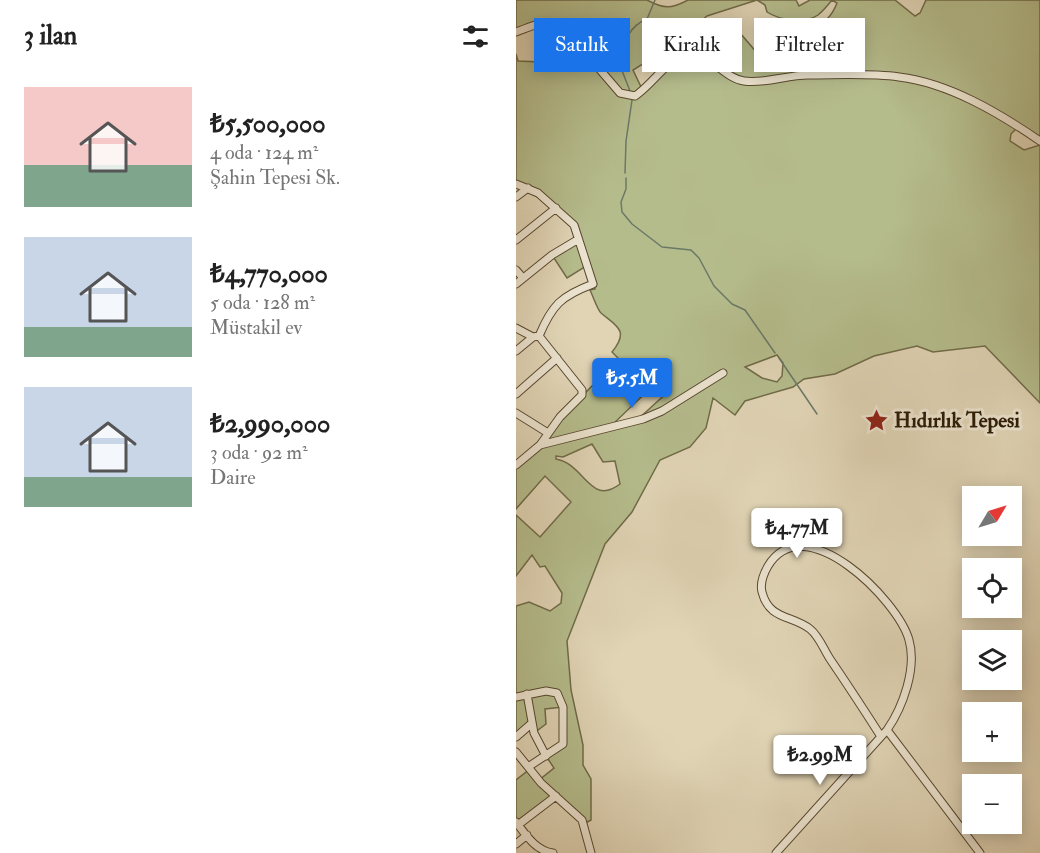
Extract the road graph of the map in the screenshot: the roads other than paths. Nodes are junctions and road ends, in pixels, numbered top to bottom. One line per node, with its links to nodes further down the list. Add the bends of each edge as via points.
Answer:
1 (516, 32): 2 (street, via 546,22 556,23 620,93 635,96 678,57 690,54 703,57 743,81 795,75 897,76 953,93)
2 (1040, 141)
3 (516, 184): 4 (street)
4 (528, 188): 5 (street); 6 (street)
5 (516, 197)
6 (556, 208): 7 (street); 8 (street, via 574,225)
7 (516, 240)
8 (577, 240): 10 (street); 13 (street, via 593,284 572,291 557,302)
9 (516, 270): 10 (street)
10 (523, 278): 11 (street)
11 (516, 284)
12 (516, 328): 13 (street)
13 (536, 336): 14 (street); 15 (street)
14 (516, 351)
15 (557, 358): 17 (street); 19 (street, via 582,395)
16 (723, 373): 20 (street, via 693,394 643,419)
17 (516, 394)
18 (516, 413): 19 (street)
19 (548, 433): 20 (street)
20 (540, 445): 21 (street)
21 (516, 465)
22 (527, 694): 23 (street); 24 (street); 29 (street, via 546,691 561,698 563,744)
23 (516, 697)
24 (531, 724): 27 (street); 29 (street)
25 (887, 730): 26 (street); 26 (street, via 906,696 911,650 898,614 846,564 826,552 800,546 779,552 763,577 762,592 767,604 776,614 811,630); 39 (street)
26 (880, 735): 38 (street)
27 (516, 737)
28 (516, 752): 30 (street)
29 (546, 756): 30 (street)
30 (528, 767): 31 (street)
31 (556, 796): 32 (street); 37 (street, via 582,820)
32 (517, 824): 33 (street)
33 (527, 835): 34 (street); 35 (street)
34 (516, 844)
35 (545, 852): 36 (street)
36 (553, 853)
37 (591, 853)
38 (776, 853)
39 (980, 853)

